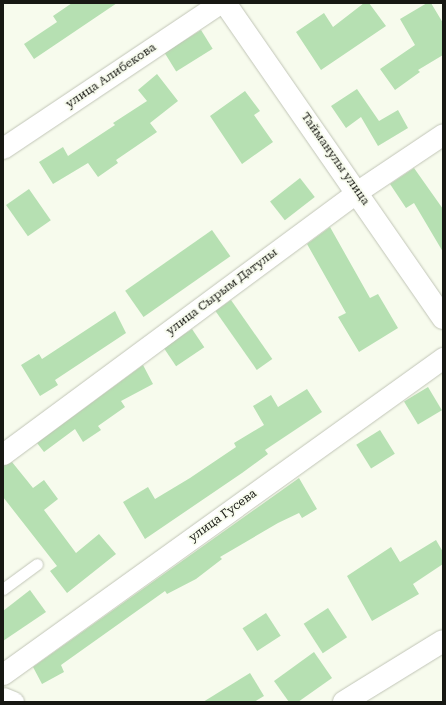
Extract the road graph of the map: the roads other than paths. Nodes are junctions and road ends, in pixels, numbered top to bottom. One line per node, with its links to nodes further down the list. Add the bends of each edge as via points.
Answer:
1 (220, 3): 4 (street, улица Алибекова)
2 (224, 3): 5 (street, Тайманулы улица)
3 (443, 134): 5 (street, улица Сырым Датулы)
4 (3, 148)
5 (358, 191): 6 (street, Тайманулы улица); 8 (street, улица Сырым Датулы)
6 (443, 318)
7 (443, 358): 12 (street, улица Гусева)
8 (3, 454)
9 (37, 564): 10 (lane)
10 (3, 589)
11 (443, 641): 15 (street)
12 (3, 674)
13 (3, 698): 14 (street)
14 (13, 702)
15 (344, 702)

